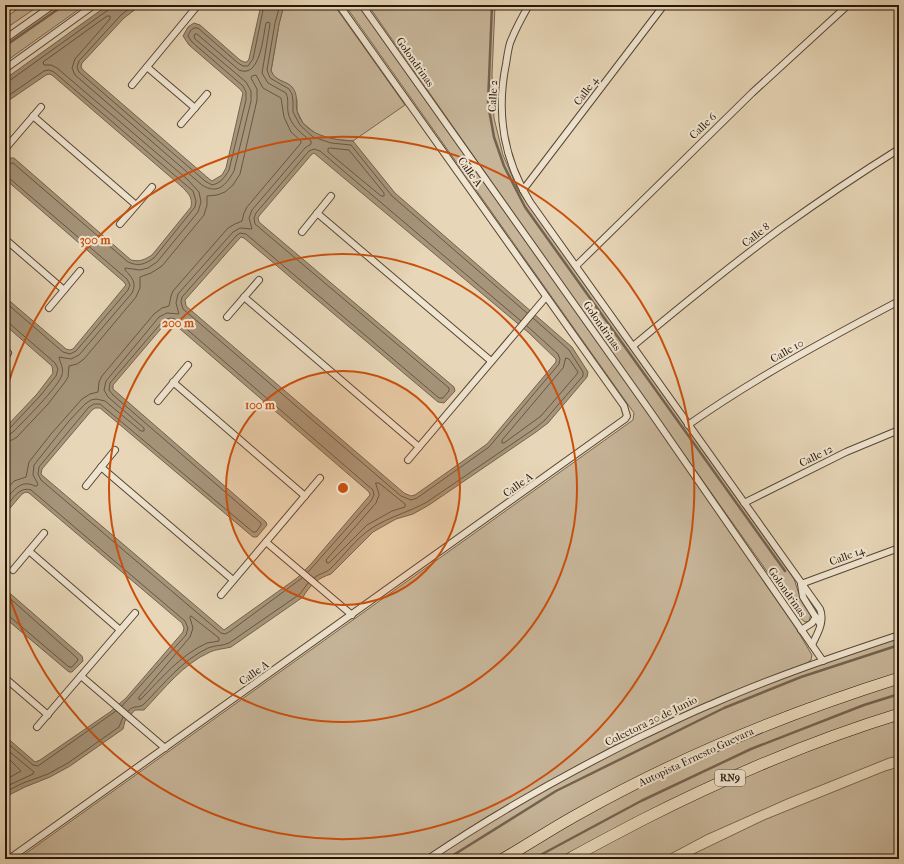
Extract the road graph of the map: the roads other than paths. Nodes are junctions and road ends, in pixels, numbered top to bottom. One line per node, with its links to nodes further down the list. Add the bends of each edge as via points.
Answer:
1 (53, 5): 9 (street)
2 (94, 5): 11 (street)
3 (198, 5): 10 (street)
4 (339, 5): 33 (street, Calle A)
5 (362, 5): 65 (street, Golondrinas, via 644,403)
6 (529, 5): 21 (street, Calle 2, via 510,44 502,85 501,116 507,148)
7 (664, 5): 21 (street, Calle 4)
8 (848, 5): 28 (street, Calle 6, via 752,92)
9 (5, 39)
10 (147, 67): 12 (street); 15 (street)
11 (5, 69)
12 (132, 85)
13 (207, 94): 15 (street)
14 (41, 108): 16 (street)
15 (195, 108): 17 (street)
16 (33, 116): 18 (street); 23 (street)
17 (182, 124)
18 (5, 149)
19 (899, 149): 37 (street, Calle 8, via 780,229)
20 (152, 187): 23 (street)
21 (523, 190): 28 (street, Calle 2)
22 (331, 196): 24 (street)
23 (136, 205): 25 (street)
24 (317, 213): 26 (street); 38 (street)
25 (120, 224)
26 (302, 232)
27 (5, 239): 31 (street)
28 (576, 266): 37 (street, Calle 2)
29 (80, 272): 31 (street)
30 (259, 280): 32 (street)
31 (64, 290): 35 (street)
32 (244, 297): 36 (street); 44 (street)
33 (546, 297): 38 (street); 61 (street, Calle A, via 624,406 627,416 622,423)
34 (899, 301): 42 (street, Calle 10, via 780,366 717,404)
35 (49, 308)
36 (227, 317)
37 (633, 346): 42 (street, Calle 2)
38 (491, 361): 44 (street)
39 (188, 365): 40 (street)
40 (173, 382): 41 (street); 50 (street)
41 (158, 402)
42 (688, 425): 51 (street, Calle 2)
43 (899, 430): 51 (street, Calle 12, via 846,452)
44 (419, 447): 46 (street)
45 (115, 450): 47 (street)
46 (408, 460)
47 (101, 467): 49 (street); 57 (street)
48 (320, 478): 50 (street)
49 (86, 486)
50 (305, 496): 53 (street)
51 (744, 503): 58 (street, Calle 2)
52 (44, 533): 55 (street)
53 (266, 542): 57 (street); 61 (street)
54 (899, 548): 58 (street, Calle 14)
55 (29, 551): 56 (street); 64 (street)
56 (13, 570)
57 (233, 580): 59 (street)
58 (801, 584): 62 (street, via 803,597); 63 (street, Calle 2, via 821,612)
59 (221, 595)
60 (135, 613): 64 (street)
61 (352, 615): 75 (street, Calle A)
62 (816, 617): 63 (street); 65 (street)
63 (820, 624): 67 (street, via 820,630)
64 (120, 630): 69 (street)
65 (801, 630): 67 (street, Golondrinas)
66 (899, 635): 68 (street, Colectora 20 de Junio)
67 (812, 645): 68 (street, Golondrinas)
68 (823, 661): 77 (street, Colectora 20 de Junio, via 710,704 598,758 488,820)
69 (81, 676): 73 (street); 75 (street)
70 (5, 678): 73 (street)
71 (899, 678): 78 (highway, Autopista Ernesto Guevara, via 782,718 697,755 574,816)
72 (899, 714): 79 (highway, RN9, via 799,748 725,780)
73 (48, 715): 74 (street)
74 (37, 727)
75 (165, 748): 76 (street, Calle A)
76 (8, 859)
77 (428, 859)
78 (503, 859)
79 (569, 859)

